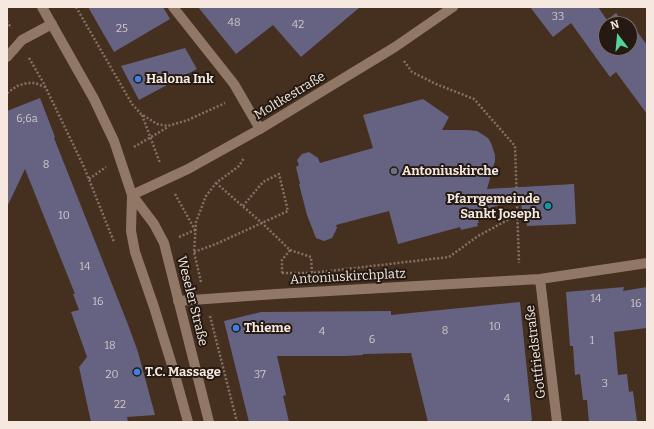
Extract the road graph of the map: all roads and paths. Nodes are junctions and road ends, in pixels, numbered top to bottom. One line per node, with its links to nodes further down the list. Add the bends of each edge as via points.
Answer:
1 (42, 7): 6 (main road, Weseler Straße)
2 (76, 7): 12 (path, via 132,104 141,114 157,124 168,126 188,120)
3 (173, 7): 12 (main road, via 234,84)
4 (454, 7): 8 (main road, Moltkestraße)
5 (7, 21): 7 (path)
6 (52, 24): 7 (main road); 16 (main road, Weseler Straße, via 114,141)
7 (19, 42): 9 (main road); 10 (path)
8 (395, 47): 13 (main road, Moltkestraße); 18 (path, via 412,72 474,98 515,146)
9 (7, 57)
10 (45, 87): 11 (path, via 27,83); 20 (path, via 84,167)
11 (7, 93)
12 (240, 96): 13 (main road)
13 (260, 130): 16 (main road, Moltkestraße)
14 (239, 166): 15 (path)
15 (216, 183): 17 (path, Antoniuskirchplatz); 22 (path, via 206,196 196,222)
16 (132, 195): 30 (main road, Weseler Straße, via 164,243); 31 (main road, Weseler Straße, via 131,231 135,252)
17 (243, 206): 19 (path, Antoniuskirchplatz); 19 (path, via 263,182 279,174 288,211)
18 (517, 215): 25 (path, Antoniuskirchplatz, via 478,236 449,257); 28 (path)
19 (262, 223): 21 (path, Antoniuskirchplatz); 22 (path)
20 (115, 245)
21 (290, 250): 23 (path, Antoniuskirchplatz); 25 (path, Antoniuskirchplatz, via 311,257)
22 (194, 252): 29 (path)
23 (282, 260)
24 (647, 263): 27 (main road, Antoniuskirchplatz)
25 (312, 272): 26 (path, Antoniuskirchplatz)
26 (282, 273)
27 (540, 279): 28 (main road, Antoniuskirchplatz); 34 (main road, Gottfriedstraße)
28 (519, 280): 29 (main road, Antoniuskirchplatz)
29 (206, 299): 30 (main road, Antoniuskirchplatz); 33 (path)
30 (178, 301): 32 (main road, Weseler Straße)
31 (188, 422)
32 (209, 422)
33 (237, 422)
34 (557, 422)

